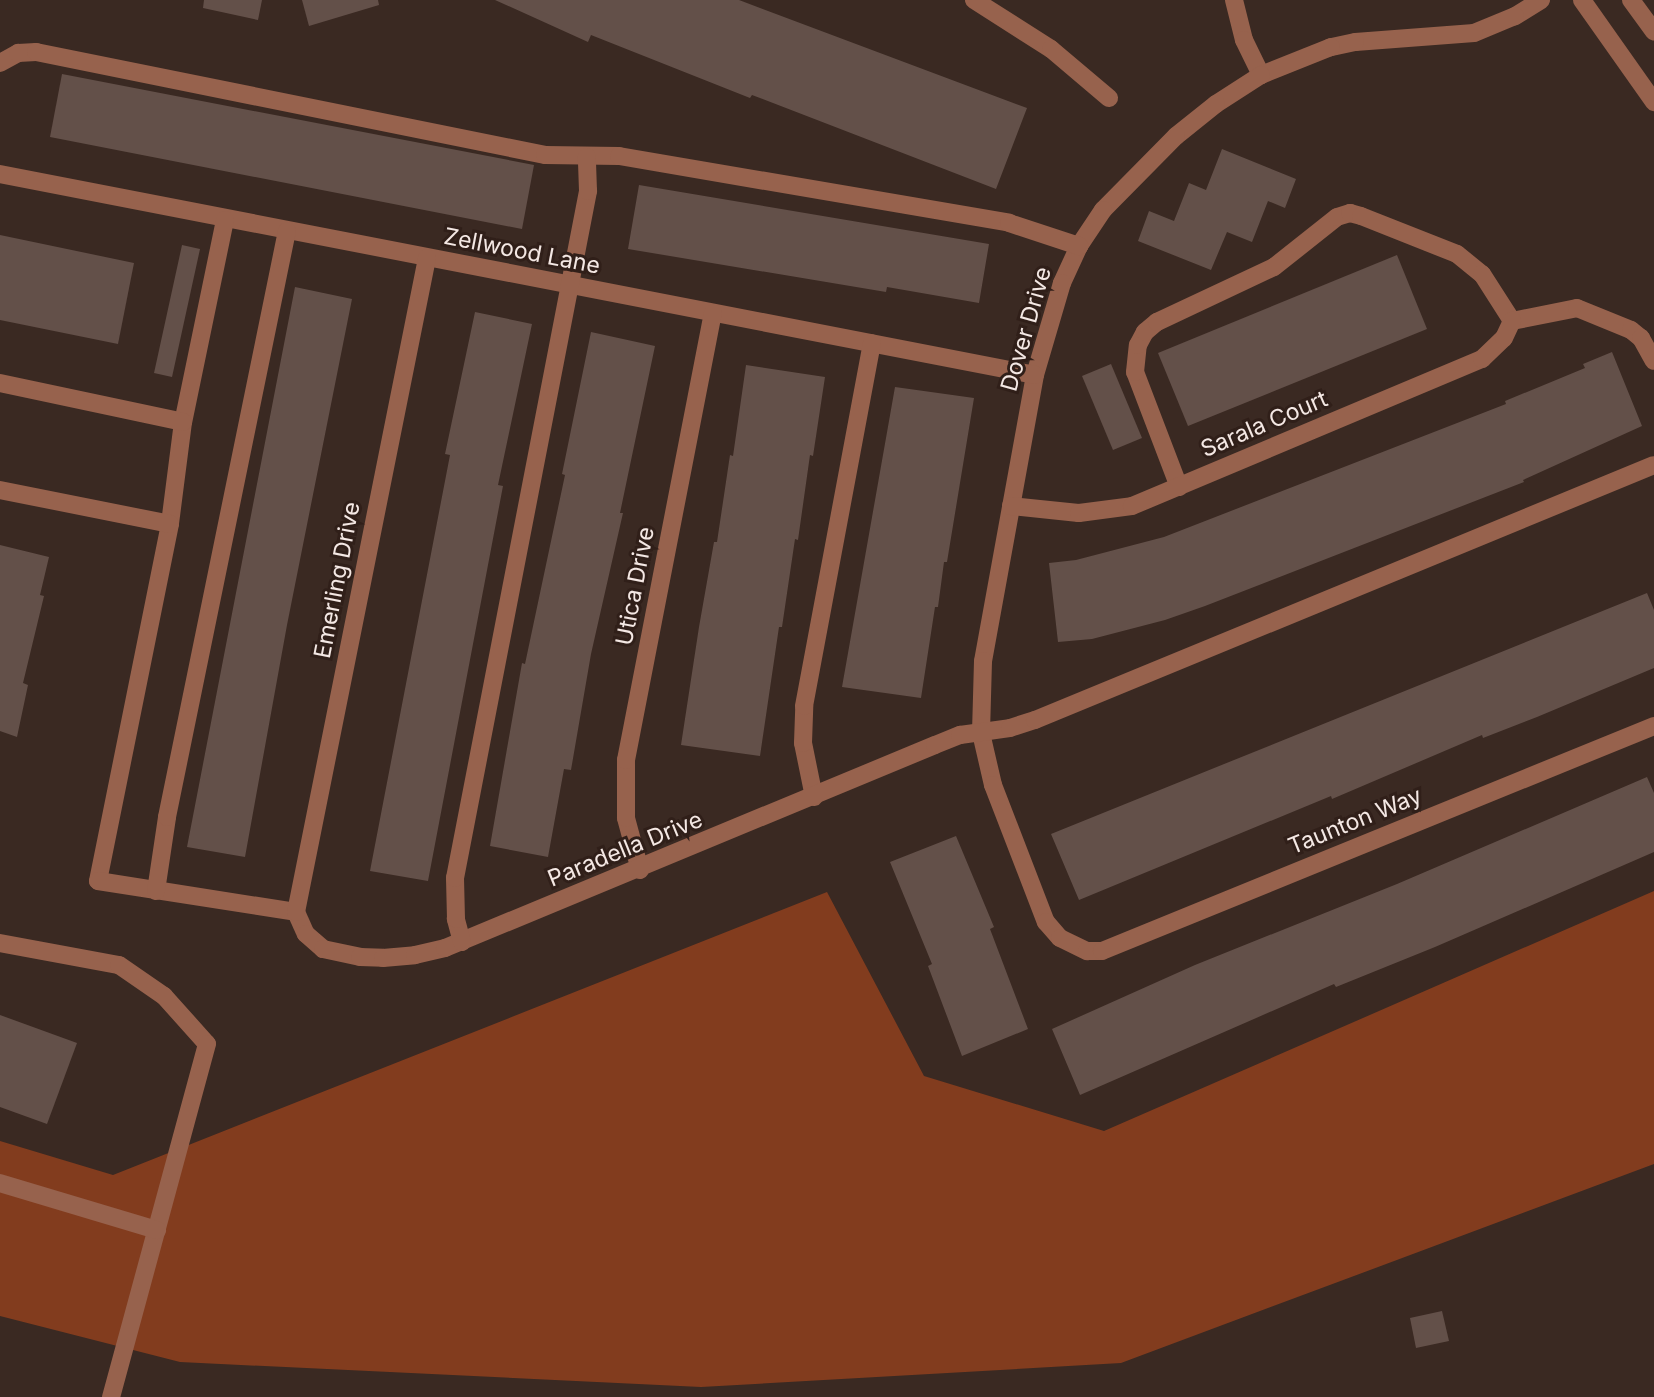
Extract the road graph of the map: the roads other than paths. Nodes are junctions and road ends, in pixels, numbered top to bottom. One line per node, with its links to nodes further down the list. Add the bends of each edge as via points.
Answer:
1 (974, 0): 9 (street, via 1051,49)
2 (1234, 0): 8 (street, via 1244,40)
3 (1541, 0): 8 (street, Dover Drive, via 1474,33 1355,42)
4 (1582, 0): 10 (street)
5 (1631, 0): 6 (street)
6 (1654, 32)
7 (0, 63): 11 (street, via 18,53 36,52 545,155)
8 (1261, 75): 15 (street, Dover Drive, via 1176,136 1103,210)
9 (1109, 98)
10 (1654, 102)
11 (587, 157): 15 (street, via 619,156 1009,223); 17 (street, via 588,191)
12 (0, 174): 13 (street, Zellwood Lane)
13 (225, 220): 14 (street, Zellwood Lane); 24 (street)
14 (287, 231): 16 (street, Zellwood Lane); 34 (street, via 167,817)
15 (1079, 246): 22 (street, Dover Drive, via 1062,283)
16 (427, 258): 17 (street, Zellwood Lane); 35 (street, Emerling Drive)
17 (568, 285): 18 (street, Zellwood Lane); 36 (street, via 455,878)
18 (713, 313): 20 (street, Zellwood Lane); 33 (street, Utica Drive, via 626,760 626,818)
19 (1512, 321): 21 (street, via 1577,309 1631,330); 26 (street, Sarala Court, via 1504,338 1482,359); 26 (street, via 1482,274 1464,259 1361,216 1337,217 1274,267 1157,322 1145,332 1138,345 1135,372)
20 (872, 343): 22 (street, Zellwood Lane); 32 (street, via 804,706 803,743)
21 (1654, 361)
22 (1035, 374): 28 (street, Dover Drive)
23 (0, 383): 24 (street)
24 (184, 422): 29 (street)
25 (1654, 465): 31 (street, Paradella Drive, via 1035,720)
26 (1179, 487): 28 (street, Sarala Court, via 1116,511 1079,513)
27 (0, 490): 29 (street)
28 (1011, 506): 31 (street, Dover Drive, via 983,661)
29 (170, 524): 34 (street, via 98,881)
30 (1654, 726): 38 (street, Taunton Way, via 1102,951)
31 (982, 733): 32 (street, Paradella Drive, via 947,740); 38 (street, Dover Drive, via 993,785 1046,922)
32 (814, 797): 33 (street, Paradella Drive)
33 (640, 870): 36 (street, Paradella Drive)
34 (156, 891): 35 (street)
35 (296, 912): 36 (street, Paradella Drive, via 306,934 323,949 360,957 415,955)
36 (462, 942)
37 (0, 943): 40 (street, via 118,965 164,996 207,1044)
38 (1072, 947)
39 (0, 1183): 40 (street)
40 (157, 1230): 41 (street)
41 (111, 1397)

